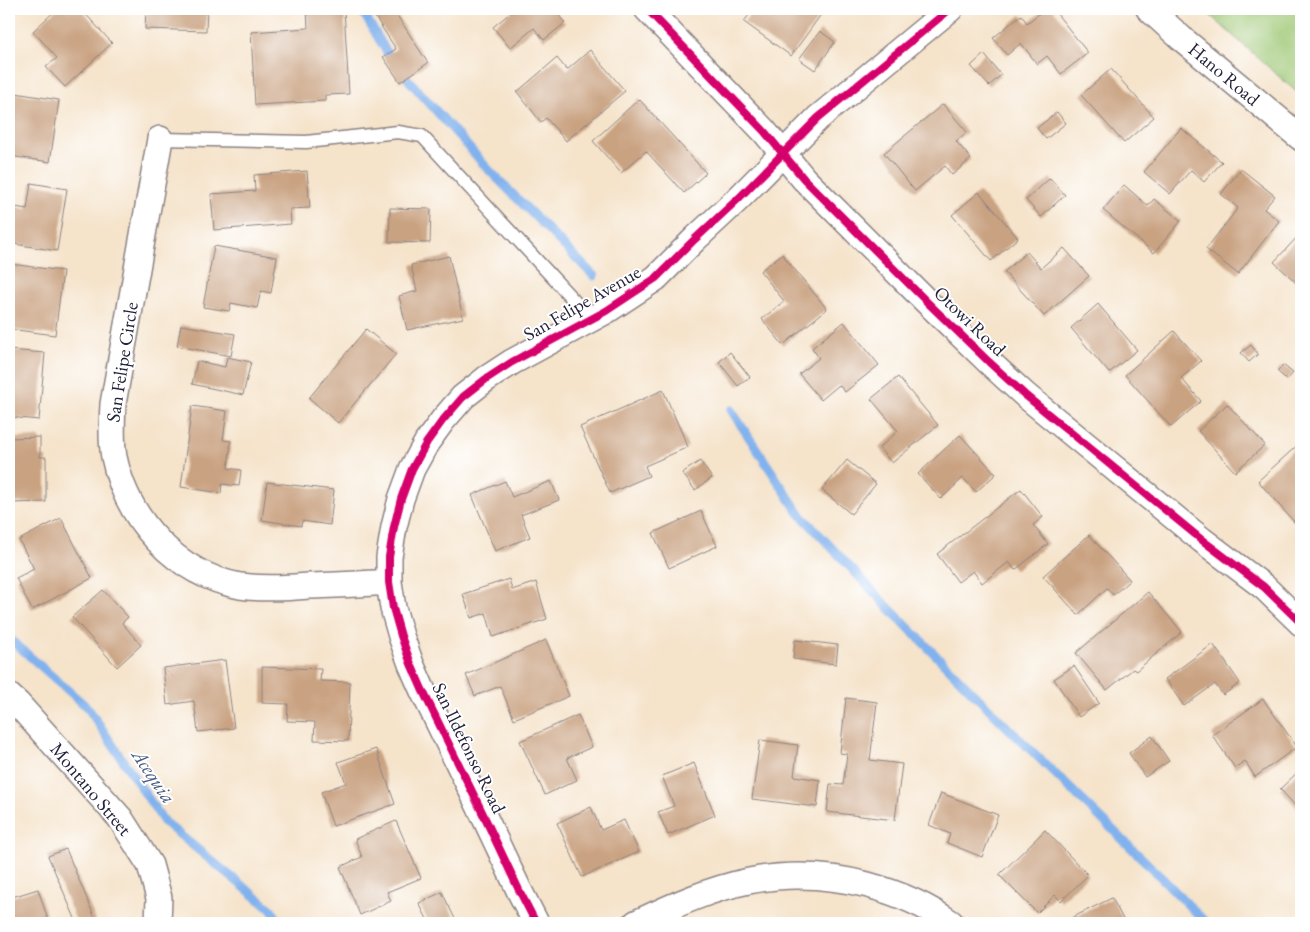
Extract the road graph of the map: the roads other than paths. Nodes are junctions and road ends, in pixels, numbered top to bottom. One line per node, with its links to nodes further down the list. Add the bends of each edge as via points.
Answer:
1 (647, 9): 6 (street, Otowi Road)
2 (950, 9): 6 (street, San Felipe Avenue, via 818,118)
3 (1149, 9): 4 (street, Hano Road)
4 (1301, 138)
5 (160, 139): 7 (lane, via 306,142 398,132 422,136); 8 (street, San Felipe Circle, via 113,404 114,457 132,506 161,545 179,560 199,572 240,586 285,588)
6 (784, 154): 7 (street, San Felipe Avenue, via 656,278); 9 (street, Otowi Road, via 804,178 982,356 1202,540 1264,587)
7 (591, 319): 8 (street, San Felipe Avenue, via 486,378 443,420 412,469 401,498 389,557)
8 (389, 582): 12 (street, San Ildefonso Road, via 393,608 411,664)
9 (1301, 623)
10 (9, 696): 11 (street, Montano Street, via 120,818 150,865 159,898)
11 (158, 923)
12 (536, 923)
13 (636, 923): 14 (street, via 677,903 727,886 803,875 827,876 897,894)
14 (950, 923)

